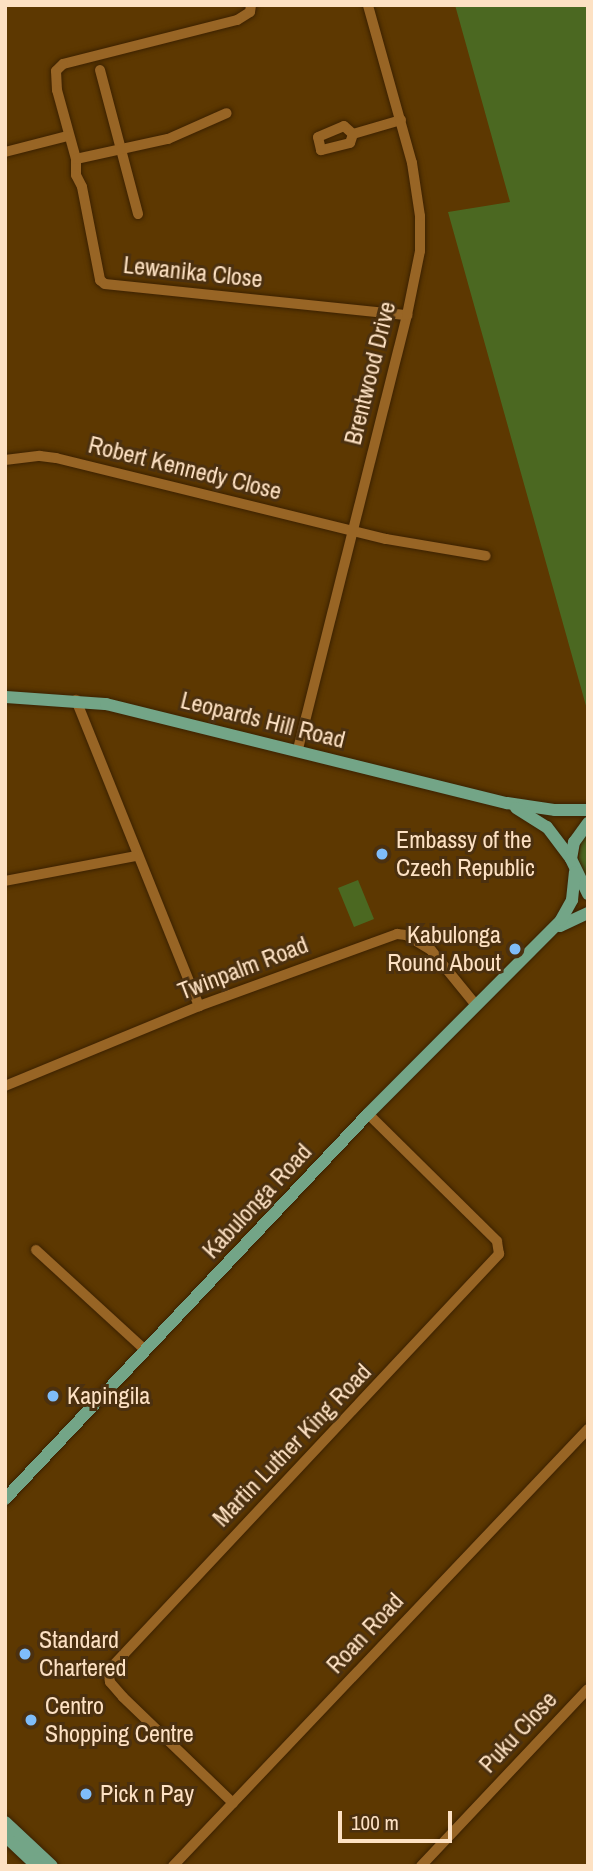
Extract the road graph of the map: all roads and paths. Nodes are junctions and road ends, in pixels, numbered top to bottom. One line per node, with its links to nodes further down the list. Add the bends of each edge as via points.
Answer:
1 (251, 5): 7 (street, Lewanika Close, via 250,12 237,20 63,64 55,80)
2 (368, 5): 5 (street, Brentwood Drive)
3 (100, 70): 8 (street)
4 (227, 113): 8 (street, via 168,139)
5 (401, 120): 6 (street); 12 (street, Brentwood Drive, via 420,216 420,251)
6 (353, 134)
7 (68, 136): 9 (street); 10 (street, Lewanika Close)
8 (121, 149): 10 (street); 11 (street)
9 (5, 152)
10 (76, 159): 12 (street, Lewanika Close, via 96,271 105,284)
11 (138, 214)
12 (407, 314): 14 (street, Brentwood Drive)
13 (5, 460): 14 (street, Robert Kennedy Close, via 56,458)
14 (353, 531): 15 (street, Robert Kennedy Close); 18 (street, Brentwood Drive)
15 (486, 556)
16 (5, 697): 17 (main road, Leopards Hill Road)
17 (76, 700): 18 (main road, Leopards Hill Road); 22 (street)
18 (298, 749): 19 (main road, Leopards Hill Road)
19 (507, 803): 20 (main road, Leopards Hill Road); 23 (main road, Leopards Hill Road, via 547,827)
20 (588, 810)
21 (588, 823): 23 (main road, Kabulonga Road, via 574,842)
22 (136, 856): 24 (street); 29 (street)
23 (573, 866): 25 (main road, Leopards Hill Road); 27 (main road, Kabulonga Road, via 570,906)
24 (5, 881)
25 (588, 894)
26 (588, 913): 27 (main road, Kabulonga Road)
27 (543, 937): 28 (main road, Kabulonga Road)
28 (475, 1004): 29 (street, Twinpalm Road, via 431,950 397,934); 31 (main road, Kabulonga Road)
29 (199, 1006): 30 (street, Twinpalm Road)
30 (5, 1086)
31 (368, 1114): 33 (main road, Kabulonga Road); 37 (street, Martin Luther King Road, via 497,1241 499,1254 108,1671 110,1682 123,1697)
32 (36, 1250): 33 (street)
33 (145, 1350): 35 (main road, Kabulonga Road)
34 (588, 1429): 37 (street, Roan Road)
35 (5, 1499)
36 (588, 1689): 43 (street, Puku Close)
37 (233, 1803): 42 (street, Roan Road)
38 (5, 1822): 41 (main road)
39 (5, 1836): 40 (main road)
40 (37, 1866)
41 (52, 1866)
42 (173, 1866)
43 (421, 1866)

